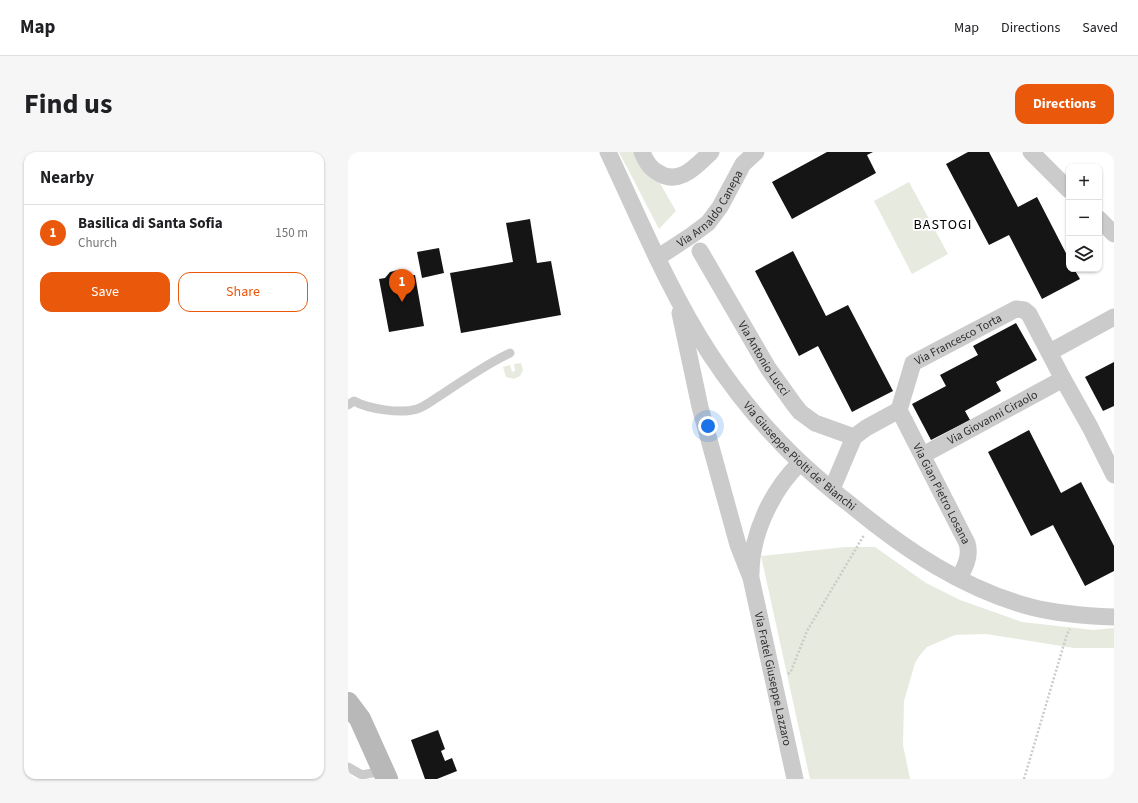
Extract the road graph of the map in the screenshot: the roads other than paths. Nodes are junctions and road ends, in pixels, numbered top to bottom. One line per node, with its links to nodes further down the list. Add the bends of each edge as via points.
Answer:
1 (608, 152): 10 (street, Via Giuseppe Piolti de' Bianchi)
2 (642, 152): 3 (street, via 654,170 670,178 687,174)
3 (711, 152)
4 (756, 152): 10 (street, Via Arnaldo Canepa, via 743,164 720,207 708,223)
5 (1031, 152): 6 (street)
6 (1066, 187)
7 (1102, 222): 8 (street)
8 (1114, 234)
9 (700, 251): 18 (street, Via Antonio Lucci, via 768,368 800,412 815,423)
10 (657, 258): 11 (street, Via Giuseppe Piolti de' Bianchi)
11 (676, 296): 20 (street, Via Giuseppe Piolti de' Bianchi, via 724,374); 23 (street, Via Fratel Giuseppe Lazzaro, via 700,407 739,550)
12 (1114, 317): 14 (street)
13 (510, 352): 16 (lane, via 488,363 417,409 389,410 354,401)
14 (1050, 352): 15 (street, Via Francesco Torta); 17 (street, Via Francesco Torta, via 1030,314 1016,309 914,363)
15 (1062, 379): 19 (street, Via Giovanni Ciraolo); 21 (street, Via Francesco Torta)
16 (348, 405)
17 (899, 410): 18 (street); 19 (street, Via Gian Pietro Losana)
18 (854, 437): 22 (street)
19 (923, 455): 24 (street, Via Gian Pietro Losana, via 967,543 967,563)
20 (800, 463): 22 (street, Via Giuseppe Piolti de' Bianchi); 23 (street, Via Fratel Giuseppe Lazzaro, via 781,485 761,523 753,547)
21 (1114, 475)
22 (832, 489): 24 (street, Via Giuseppe Piolti de' Bianchi, via 872,523 920,556)
23 (751, 578): 31 (street, Via Fratel Giuseppe Lazzaro)
24 (959, 578): 25 (street, Via Giuseppe Piolti de' Bianchi, via 993,594 1030,606 1077,615)
25 (1114, 617)
26 (348, 703): 28 (main road, via 360,719)
27 (348, 727): 28 (main road)
28 (370, 743): 30 (main road)
29 (348, 767): 30 (lane, via 362,775)
30 (385, 775)
31 (795, 779)

